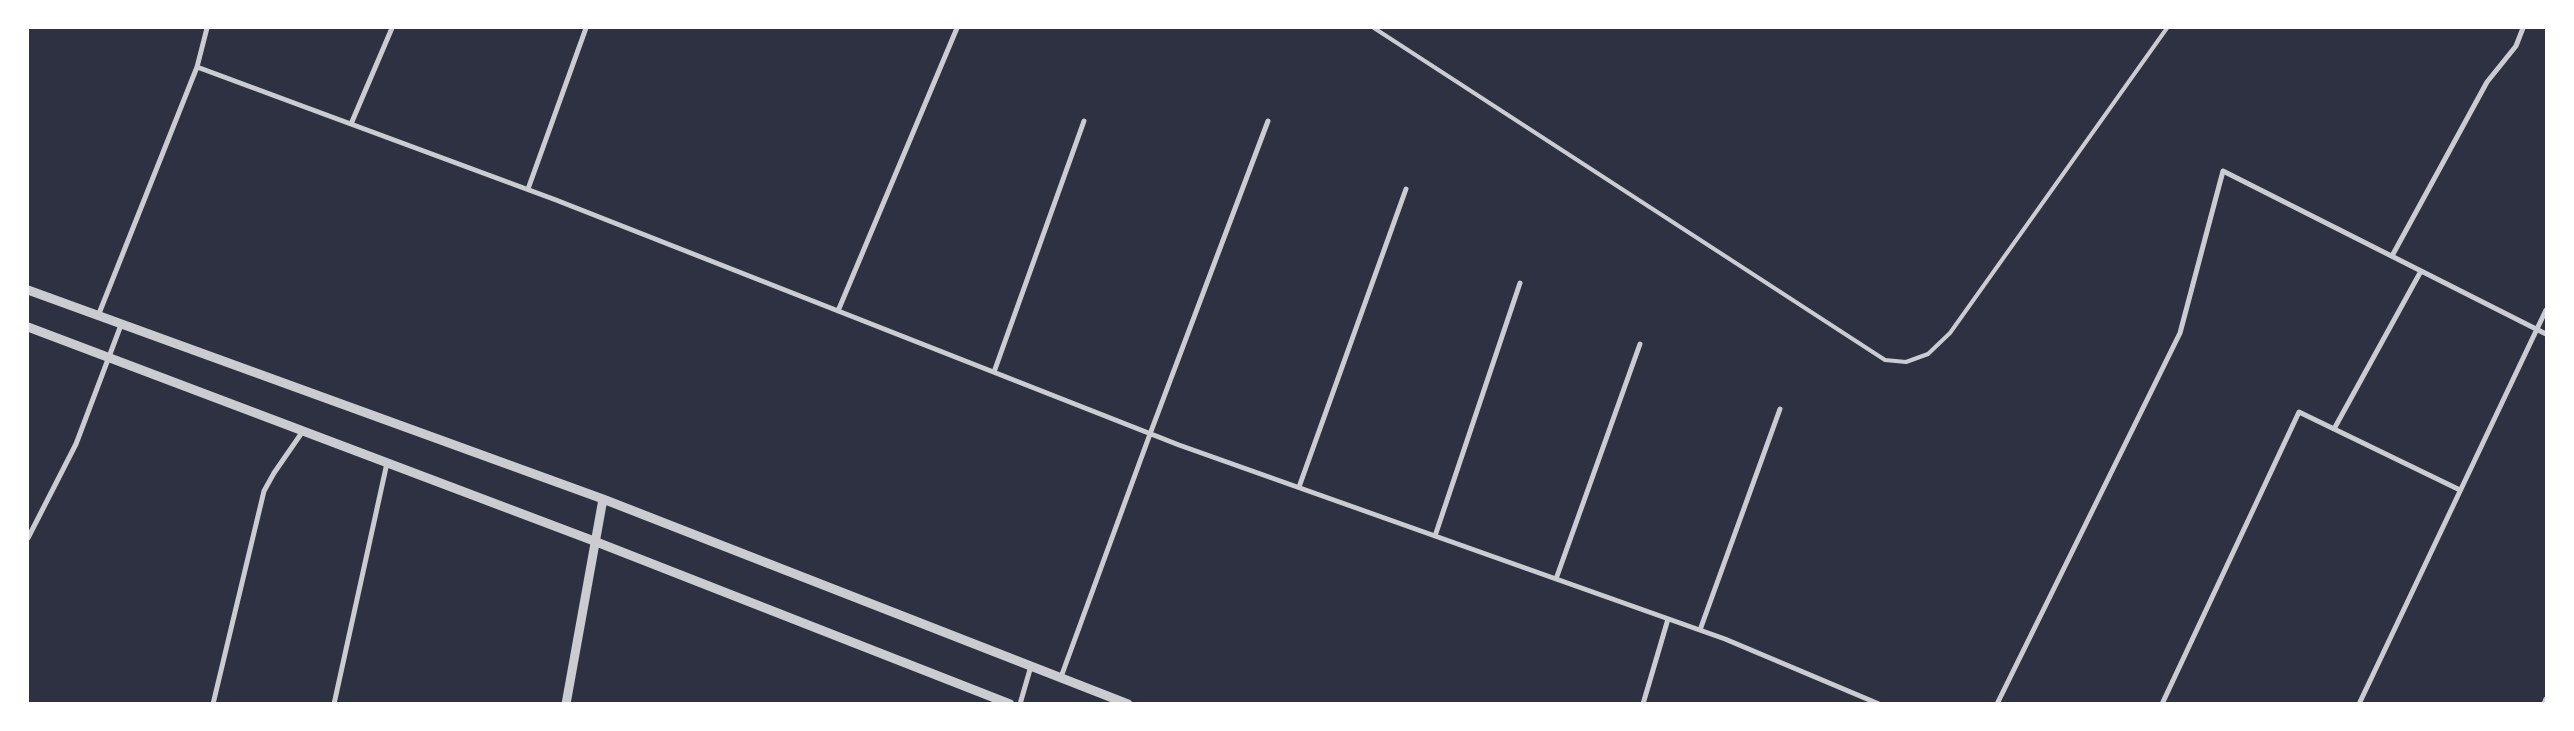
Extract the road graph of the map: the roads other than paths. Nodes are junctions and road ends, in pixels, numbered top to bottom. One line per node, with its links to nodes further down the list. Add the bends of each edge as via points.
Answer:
1 (207, 28): 8 (street)
2 (392, 28): 11 (street)
3 (586, 28): 12 (street)
4 (957, 28): 19 (street)
5 (1374, 28): 6 (lane, via 1885,360 1906,362 1928,354 1950,332)
6 (2167, 28)
7 (2523, 28): 14 (street, via 2516,46 2487,82)
8 (197, 67): 11 (street); 20 (street)
9 (1084, 121): 27 (street)
10 (1268, 121): 31 (street)
11 (351, 124): 12 (street)
12 (528, 189): 19 (street)
13 (1406, 189): 33 (street)
14 (2392, 256): 15 (street); 53 (street, via 2223,171 2180,333)
15 (2422, 271): 23 (street); 29 (street)
16 (1520, 283): 36 (street)
17 (28, 290): 20 (street)
18 (2546, 310): 23 (street)
19 (838, 311): 27 (street)
20 (98, 316): 21 (street)
21 (122, 325): 26 (street); 35 (street)
22 (28, 327): 26 (street)
23 (2537, 329): 24 (street); 34 (street)
24 (2546, 334)
25 (1640, 344): 39 (street)
26 (108, 358): 30 (street); 37 (street, via 76,444)
27 (994, 372): 31 (street)
28 (1780, 409): 41 (street)
29 (2334, 429): 34 (street); 54 (street, via 2299,412)
30 (302, 431): 32 (street); 45 (street, via 264,491)
31 (1150, 434): 33 (street); 43 (street)
32 (387, 463): 38 (street); 46 (street)
33 (1299, 487): 36 (street)
34 (2460, 490): 55 (street)
35 (602, 499): 38 (street); 42 (street)
36 (1435, 536): 39 (street)
37 (28, 538)
38 (594, 541): 47 (street); 48 (street)
39 (1556, 579): 40 (street)
40 (1668, 620): 41 (street); 51 (street)
41 (1700, 630): 52 (street)
42 (1031, 666): 43 (street); 49 (street)
43 (1061, 677): 50 (street)
44 (2546, 699): 56 (street)
45 (213, 704)
46 (334, 704)
47 (566, 704)
48 (1010, 704)
49 (1020, 704)
50 (1128, 704)
51 (1643, 704)
52 (1879, 704)
53 (1997, 704)
54 (2162, 704)
55 (2359, 704)
56 (2544, 704)

